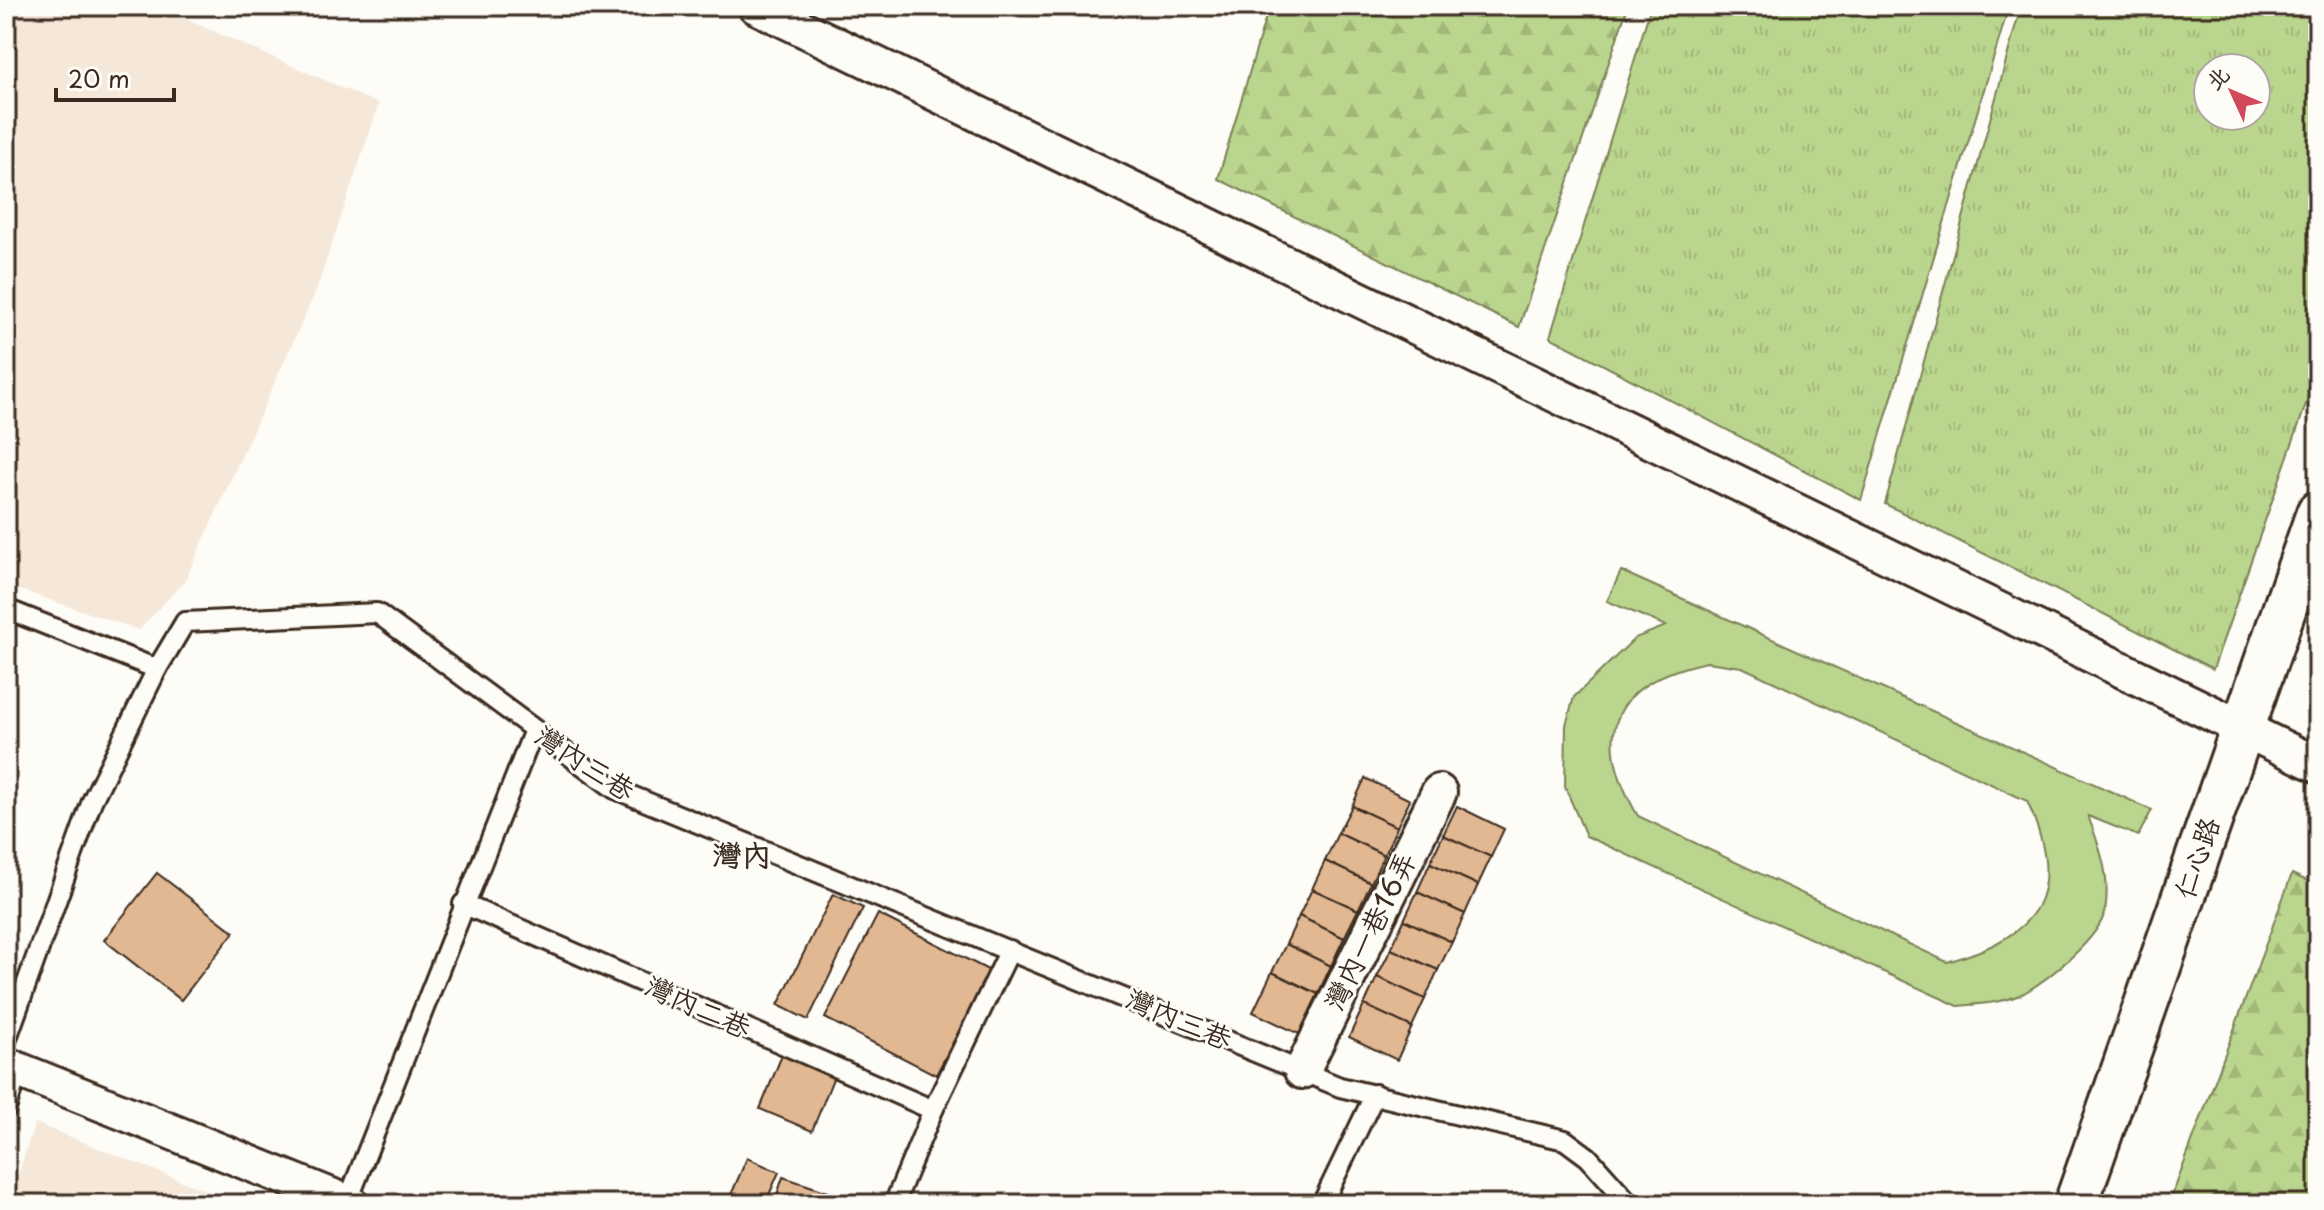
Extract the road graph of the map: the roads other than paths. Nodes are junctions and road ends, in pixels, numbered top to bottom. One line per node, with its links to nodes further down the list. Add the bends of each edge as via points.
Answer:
1 (756, 6): 5 (street)
2 (2318, 513): 5 (street, 仁心路)
3 (6, 609): 4 (lane)
4 (157, 669): 6 (lane, 灣內三巷, via 185,622 377,613); 11 (lane, 灣內三巷, via 92,801)
5 (2243, 728): 7 (street); 20 (street, 仁心路)
6 (534, 730): 9 (lane); 10 (lane, 灣內三巷, via 615,789)
7 (2318, 765)
8 (1439, 792): 12 (street, 灣內一巷16弄)
9 (463, 904): 15 (lane, 灣內二巷); 16 (lane)
10 (1010, 950): 12 (lane, 灣內三巷); 15 (lane)
11 (10, 1059): 14 (lane, 灣內三巷); 16 (street)
12 (1302, 1071): 13 (lane, 灣內三巷)
13 (1375, 1094): 18 (lane); 19 (lane, 灣內三巷, via 1565,1140 1588,1157)
14 (6, 1109)
15 (933, 1110): 17 (lane)
16 (349, 1203)
17 (894, 1204)
18 (1322, 1204)
19 (1630, 1204)
20 (2076, 1204)

